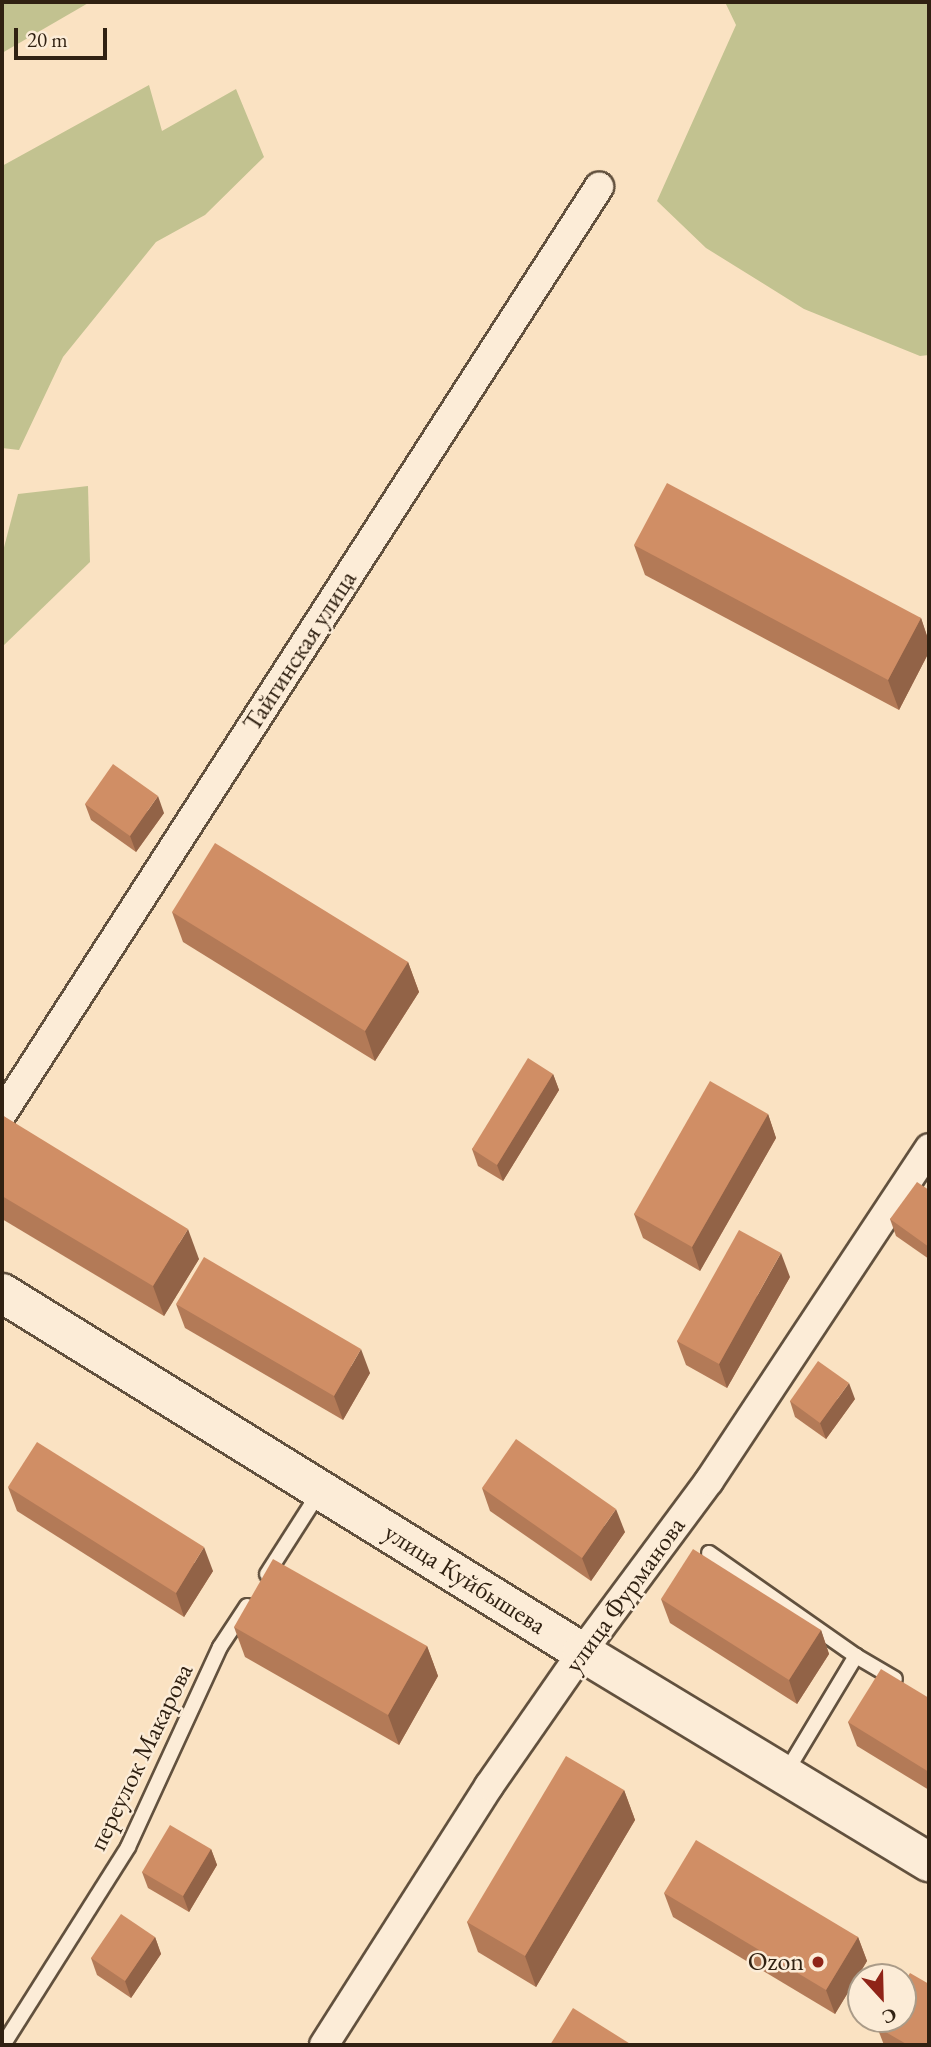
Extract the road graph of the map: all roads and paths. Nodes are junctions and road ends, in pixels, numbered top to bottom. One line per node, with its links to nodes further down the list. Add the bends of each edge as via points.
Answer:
1 (599, 187): 2 (street, Тайгинская улица)
2 (2, 1114)
3 (929, 1148): 7 (street, улица Фурманова, via 709,1481)
4 (2, 1293): 5 (street, улица Куйбышева)
5 (321, 1489): 7 (street, улица Куйбышева); 12 (lane, переулок Макарова, via 220,1647 128,1847)
6 (709, 1553): 8 (lane)
7 (582, 1652): 10 (street, улица Куйбышева); 13 (street, улица Фурманова, via 489,1786)
8 (856, 1656): 9 (lane); 10 (lane)
9 (908, 1687)
10 (785, 1774): 11 (street, улица Куйбышева)
11 (929, 1862)
12 (3, 2045)
13 (324, 2045)

